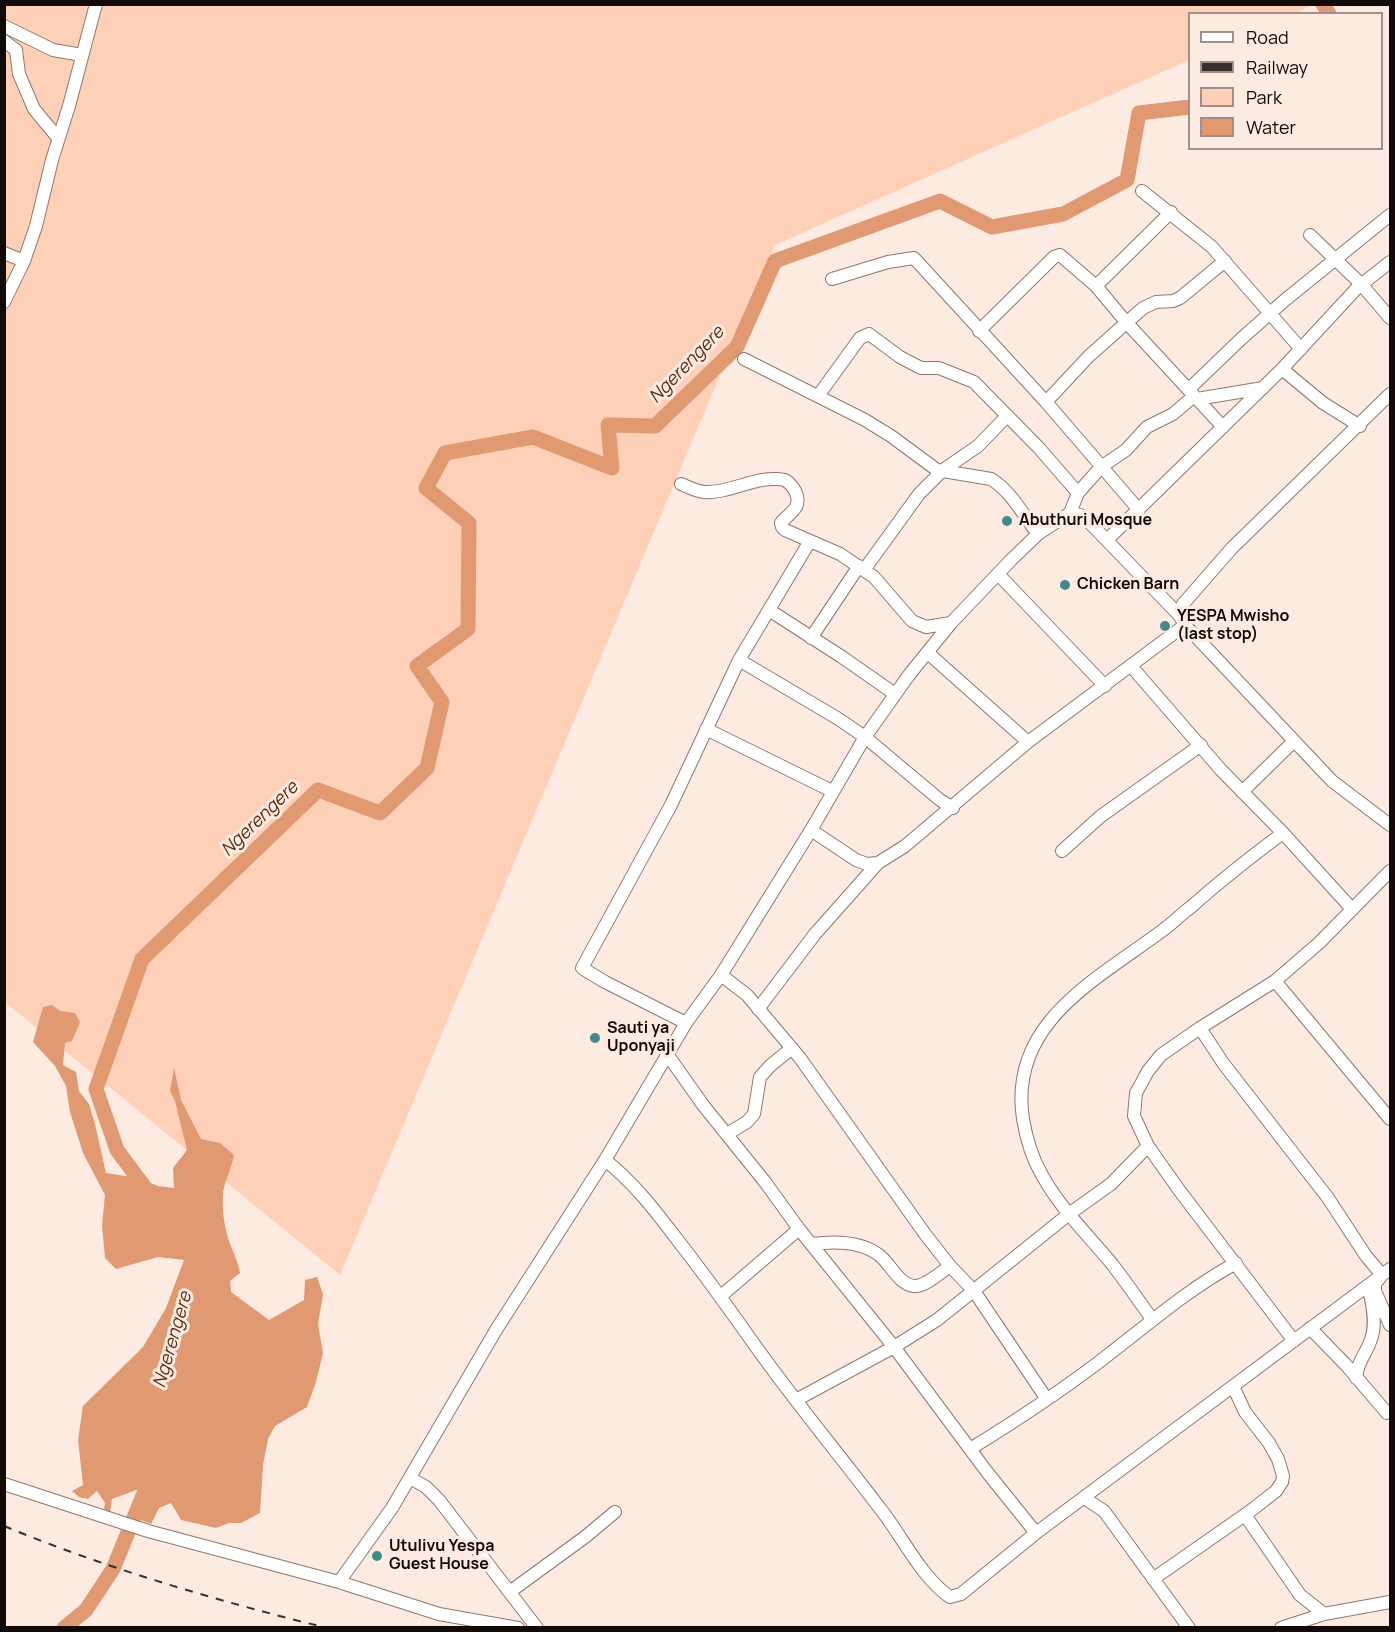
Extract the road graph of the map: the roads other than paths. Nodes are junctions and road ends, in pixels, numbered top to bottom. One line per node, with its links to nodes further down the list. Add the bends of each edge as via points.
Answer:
1 (96, 4): 4 (street)
2 (4, 26): 4 (street, via 53,50)
3 (4, 41): 5 (street, via 16,50 19,74 34,109)
4 (82, 55): 5 (street)
5 (58, 138): 12 (street)
6 (1142, 191): 7 (street)
7 (1171, 213): 13 (street); 17 (street)
8 (1390, 215): 11 (street)
9 (1310, 235): 11 (street)
10 (4, 255): 12 (street)
11 (1336, 258): 16 (street); 19 (street)
12 (24, 261): 18 (street)
13 (1225, 261): 19 (street); 21 (street, via 1180,298 1149,304)
14 (1390, 262): 16 (street)
15 (832, 279): 22 (street, via 914,258)
16 (1361, 284): 20 (street); 23 (street)
17 (1096, 286): 21 (street); 22 (street, via 1063,256 1057,256)
18 (4, 303)
19 (1269, 314): 23 (street); 28 (street)
20 (1390, 318)
21 (1126, 322): 28 (street); 30 (street)
22 (979, 331): 30 (street)
23 (1301, 350): 25 (street)
24 (744, 359): 29 (street)
25 (1282, 369): 26 (street); 32 (street, via 1323,403)
26 (1263, 388): 28 (street); 33 (street)
27 (1390, 394): 32 (street)
28 (1193, 395): 33 (street); 34 (street, via 1173,414 1147,427 1126,450)
29 (818, 396): 31 (street, via 860,338 869,334 921,368 939,368 974,382); 35 (street, via 865,420 937,470)
30 (1046, 402): 34 (street)
31 (1007, 416): 35 (street, via 978,446); 37 (street)
32 (1360, 426): 46 (street, via 1232,548 1183,604)
33 (1223, 427): 38 (street)
34 (1101, 467): 37 (street); 38 (street)
35 (943, 470): 40 (street, via 995,482); 43 (street, via 919,494)
36 (681, 484): 42 (street, via 704,492 785,480 794,488 797,498 796,507 782,527)
37 (1078, 493): 39 (street)
38 (1139, 510): 41 (street)
39 (1070, 513): 40 (street); 41 (street, via 1084,517)
40 (1038, 534): 44 (street)
41 (1107, 540): 46 (street)
42 (810, 541): 43 (street); 45 (street)
43 (862, 568): 47 (street, via 912,621 926,627); 48 (street)
44 (998, 574): 47 (street); 52 (street)
45 (769, 610): 48 (street); 50 (street)
46 (1182, 620): 51 (street); 56 (street)
47 (951, 623): 49 (street)
48 (811, 638): 53 (street)
49 (928, 653): 53 (street); 57 (street)
50 (739, 660): 54 (street); 55 (street)
51 (1131, 666): 52 (street); 58 (street)
52 (1105, 686): 57 (street)
53 (895, 694): 55 (street)
54 (706, 729): 59 (street); 72 (street, via 670,805 582,968)
55 (865, 737): 59 (street); 61 (street)
56 (1294, 741): 60 (street); 62 (street, via 1332,781)
57 (1029, 742): 61 (street)
58 (1201, 745): 60 (street); 65 (street, via 1101,816)
59 (832, 791): 63 (street)
60 (1242, 792): 64 (street)
61 (953, 808): 66 (street)
62 (1390, 825)
63 (811, 830): 66 (street, via 856,860); 69 (street)
64 (1283, 833): 68 (street); 80 (street, via 1165,929 1082,988 1047,1022 1035,1041 1023,1076 1020,1100 1025,1134 1041,1174)
65 (1062, 851)
66 (878, 863): 71 (street, via 815,934)
67 (1390, 871): 68 (street)
68 (1352, 909): 70 (street)
69 (720, 975): 71 (street, via 747,995); 72 (street)
70 (1275, 981): 73 (street); 76 (street)
71 (758, 1009): 74 (street)
72 (686, 1023): 75 (street)
73 (1200, 1028): 78 (street, via 1161,1055 1136,1093 1134,1116); 85 (street, via 1328,1198 1366,1256)
74 (792, 1048): 77 (street, via 760,1077 754,1114); 84 (street)
75 (667, 1054): 77 (street); 79 (street)
76 (1390, 1119)
77 (727, 1134): 81 (street)
78 (1148, 1146): 80 (street, via 1111,1184); 83 (street)
79 (605, 1160): 88 (street, via 638,1190); 100 (street, via 496,1330)
80 (1069, 1214): 87 (street); 89 (street)
81 (799, 1229): 82 (street); 88 (street)
82 (811, 1244): 84 (street, via 849,1243 867,1247 910,1286 917,1287); 93 (street)
83 (1236, 1263): 89 (street); 92 (street)
84 (950, 1266): 87 (street)
85 (1386, 1272): 86 (street); 90 (street, via 1375,1284 1375,1291)
86 (1368, 1286): 91 (street); 94 (street, via 1374,1328)
87 (974, 1291): 93 (street); 96 (street)
88 (721, 1296): 97 (street)
89 (1152, 1319): 96 (street)
90 (1390, 1324)
91 (1310, 1328): 92 (street); 94 (street)
92 (1294, 1341): 95 (street)
93 (894, 1347): 97 (street); 99 (street)
94 (1356, 1378): 98 (street)
95 (1233, 1386): 101 (street); 106 (street, via 1245,1412 1278,1459 1283,1476 1276,1491)
96 (1046, 1398): 99 (street)
97 (796, 1400): 107 (street, via 939,1590 950,1597 961,1594)
98 (1387, 1413)
99 (970, 1449): 107 (street)
100 (410, 1478): 109 (street); 110 (street, via 439,1500)
101 (1106, 1481): 103 (street); 104 (street)
102 (4, 1484): 109 (street, via 148,1531)
103 (1084, 1498): 104 (street); 107 (street)
104 (1104, 1511): 108 (street)
105 (615, 1512): 110 (street)
106 (1245, 1515): 108 (street); 112 (street, via 1300,1595)
107 (1036, 1533)
108 (1153, 1579): 115 (street)
109 (339, 1582): 113 (street, via 439,1614)
110 (511, 1591): 114 (street)
111 (1390, 1602): 112 (street)
112 (1324, 1614): 116 (street)
113 (518, 1628)
114 (537, 1628)
115 (1189, 1628)
116 (1281, 1628)

